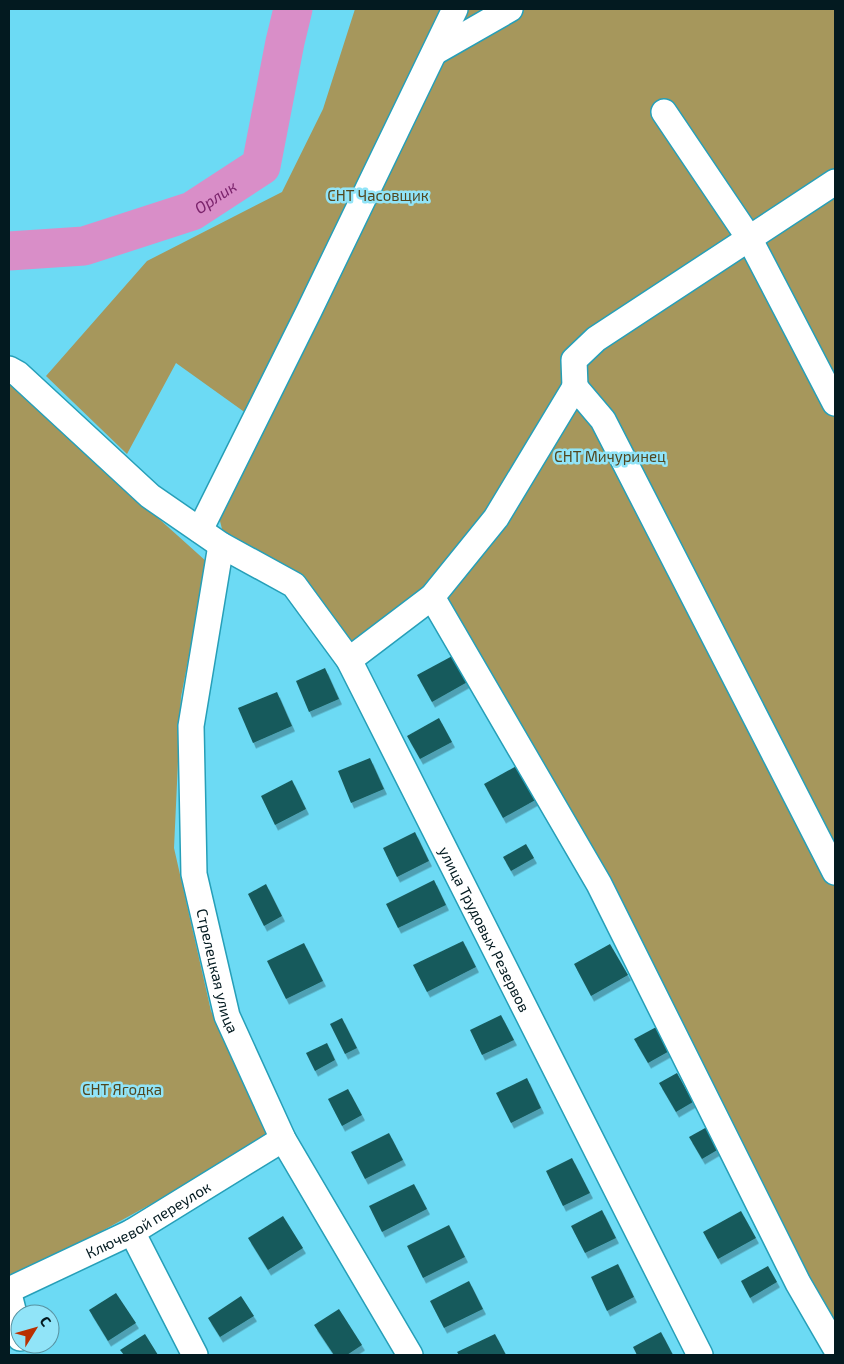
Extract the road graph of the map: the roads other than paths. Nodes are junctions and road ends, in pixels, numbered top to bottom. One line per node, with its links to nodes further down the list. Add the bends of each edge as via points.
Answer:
1 (456, 9): 3 (street)
2 (510, 9): 3 (street)
3 (435, 52): 10 (street)
4 (664, 112): 6 (street)
5 (833, 188): 6 (street)
6 (749, 238): 8 (street, via 596,339 574,360); 9 (street)
7 (9, 369): 10 (street, улица Трудовых Резервов, via 150,496)
8 (575, 387): 12 (street, via 496,518); 14 (street, via 603,420)
9 (835, 404)
10 (200, 530): 11 (street, улица Трудовых Резервов)
11 (221, 545): 13 (street, улица Трудовых Резервов, via 294,585); 15 (street, Стрелецкая улица, via 191,726 194,874 227,1016)
12 (432, 597): 13 (street); 18 (street, via 599,884 798,1283)
13 (349, 660): 19 (street, улица Трудовых Резервов)
14 (835, 872)
15 (283, 1139): 16 (street, Ключевой переулок); 21 (street, Стрелецкая улица)
16 (132, 1232): 17 (street, Ключевой переулок); 20 (street)
17 (9, 1290)
18 (835, 1347)
19 (697, 1354)
20 (195, 1355)
21 (410, 1355)

